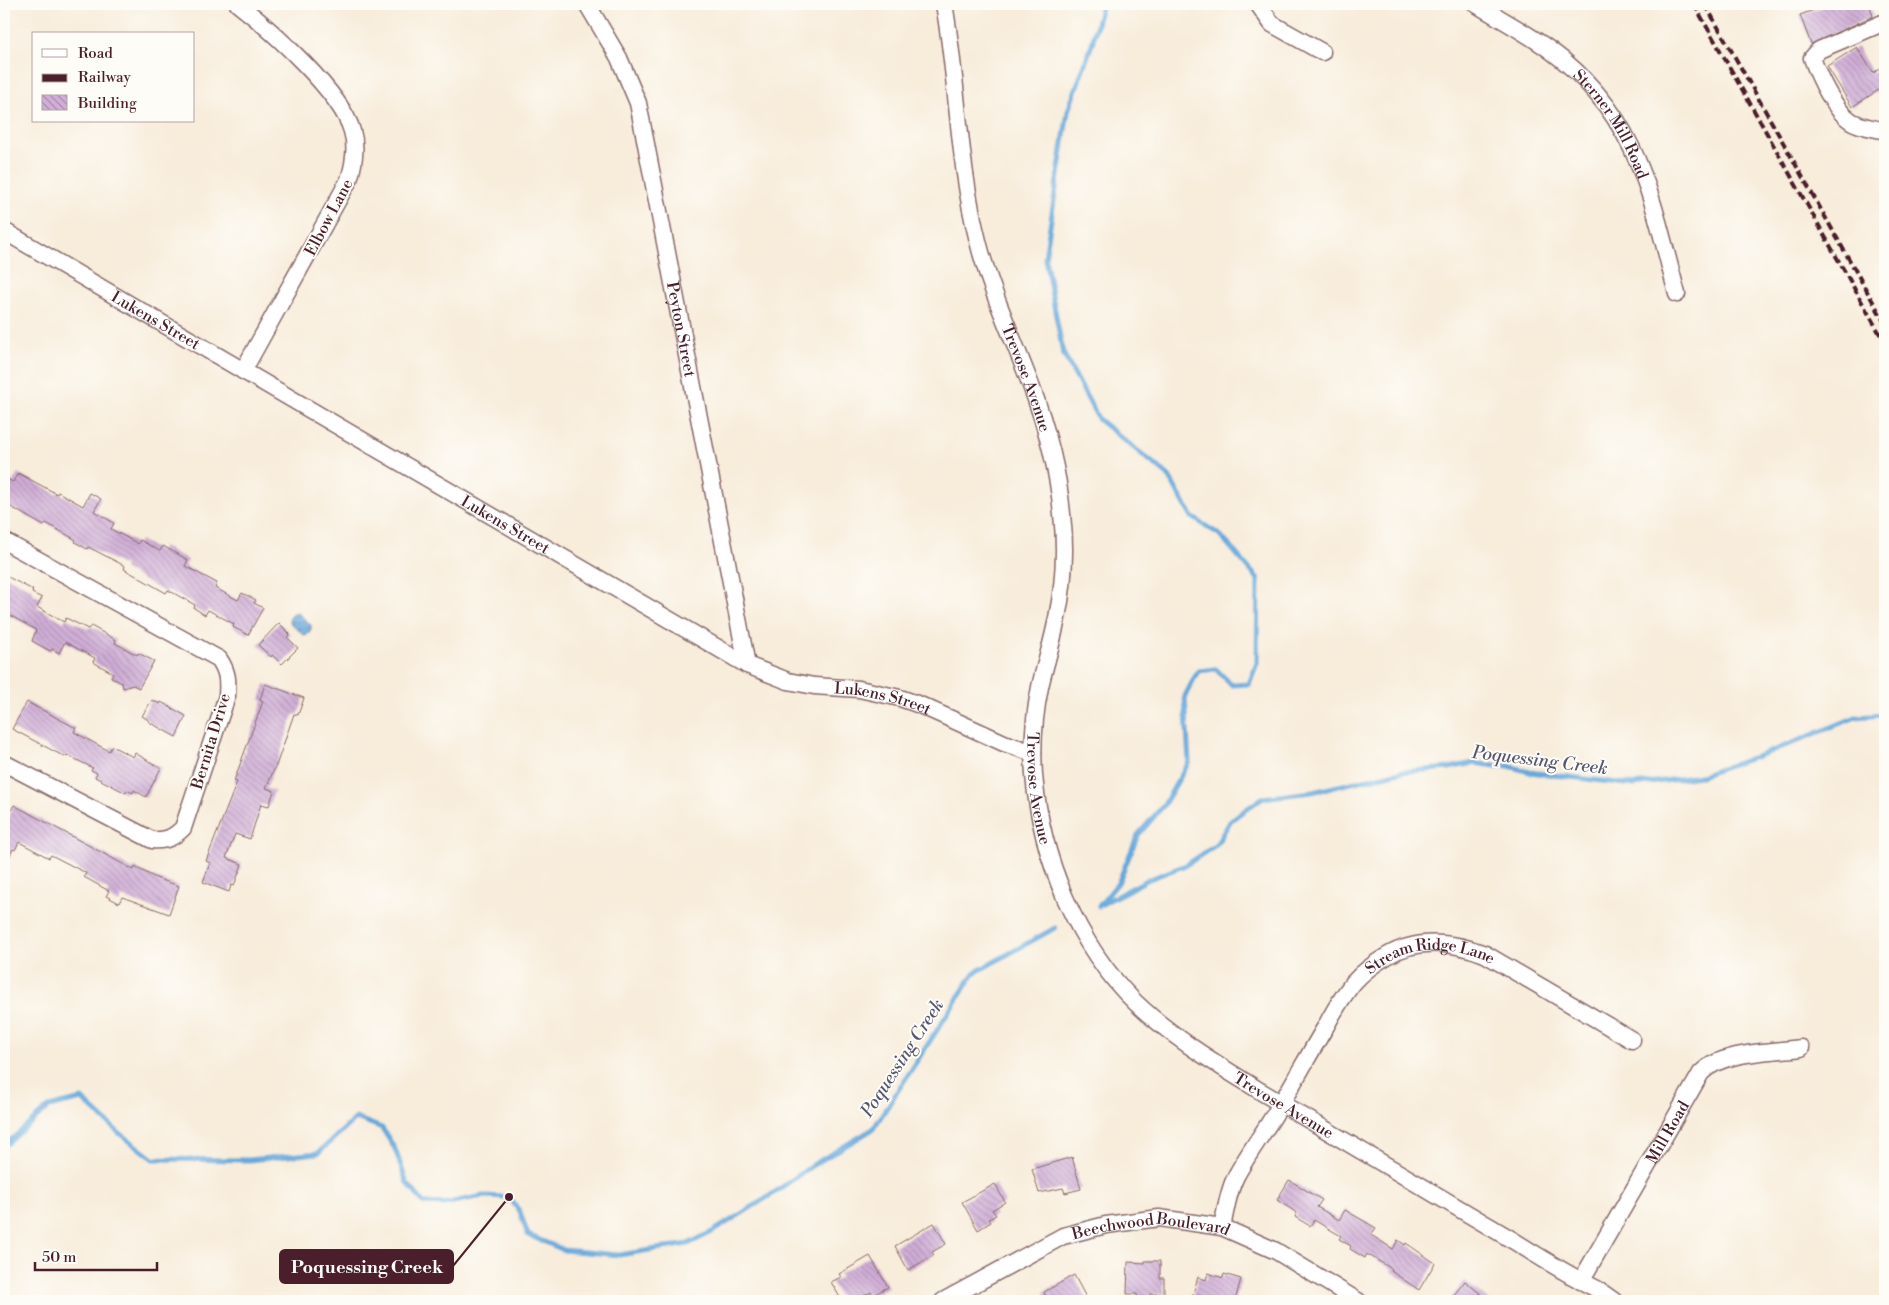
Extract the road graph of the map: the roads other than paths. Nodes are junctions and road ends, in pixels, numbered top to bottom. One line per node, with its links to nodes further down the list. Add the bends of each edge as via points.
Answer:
1 (238, 4): 12 (street, Elbow Lane, via 274,34 339,104 350,125 355,148 349,180)
2 (587, 4): 14 (street, Peyton Street, via 620,58 638,102)
3 (944, 4): 15 (street, Trevose Avenue, via 968,199 978,241 990,283 1042,418 1060,489 1064,542 1061,595 1036,706)
4 (1258, 4): 8 (street, via 1272,24)
5 (1476, 4): 6 (street, Sterner Mill Road)
6 (1495, 9): 11 (street, Sterner Mill Road, via 1579,74 1616,118 1634,150 1648,186)
7 (1885, 22): 9 (street, via 1819,50 1812,58 1840,112 1852,122)
8 (1322, 52)
9 (1885, 130)
10 (4, 231): 12 (street, Lukens Street)
11 (1677, 294)
12 (243, 372): 14 (street, Lukens Street)
13 (4, 541): 16 (street, Bernita Drive, via 218,659 228,676 227,696 186,819 174,837 152,840)
14 (747, 665): 15 (street, Lukens Street, via 788,681 860,689 900,698)
15 (1033, 753): 19 (street, Trevose Avenue, via 1036,792 1049,854 1082,932 1115,980 1153,1018 1215,1063)
16 (4, 763)
17 (1632, 1040): 19 (street, Stream Ridge Lane, via 1485,954 1445,943 1407,947 1388,955 1354,982)
18 (1801, 1048): 21 (street, Mill Road, via 1729,1057 1717,1060 1701,1073)
19 (1281, 1103): 20 (street, Stream Ridge Lane, via 1236,1177); 21 (street, Trevose Avenue)
20 (1222, 1227): 22 (street, Beechwood Boulevard, via 1159,1218 1106,1225 1063,1236); 23 (street, Beechwood Boulevard, via 1276,1251)
21 (1581, 1281): 24 (street, Trevose Avenue)
22 (943, 1301)
23 (1358, 1301)
24 (1614, 1301)

